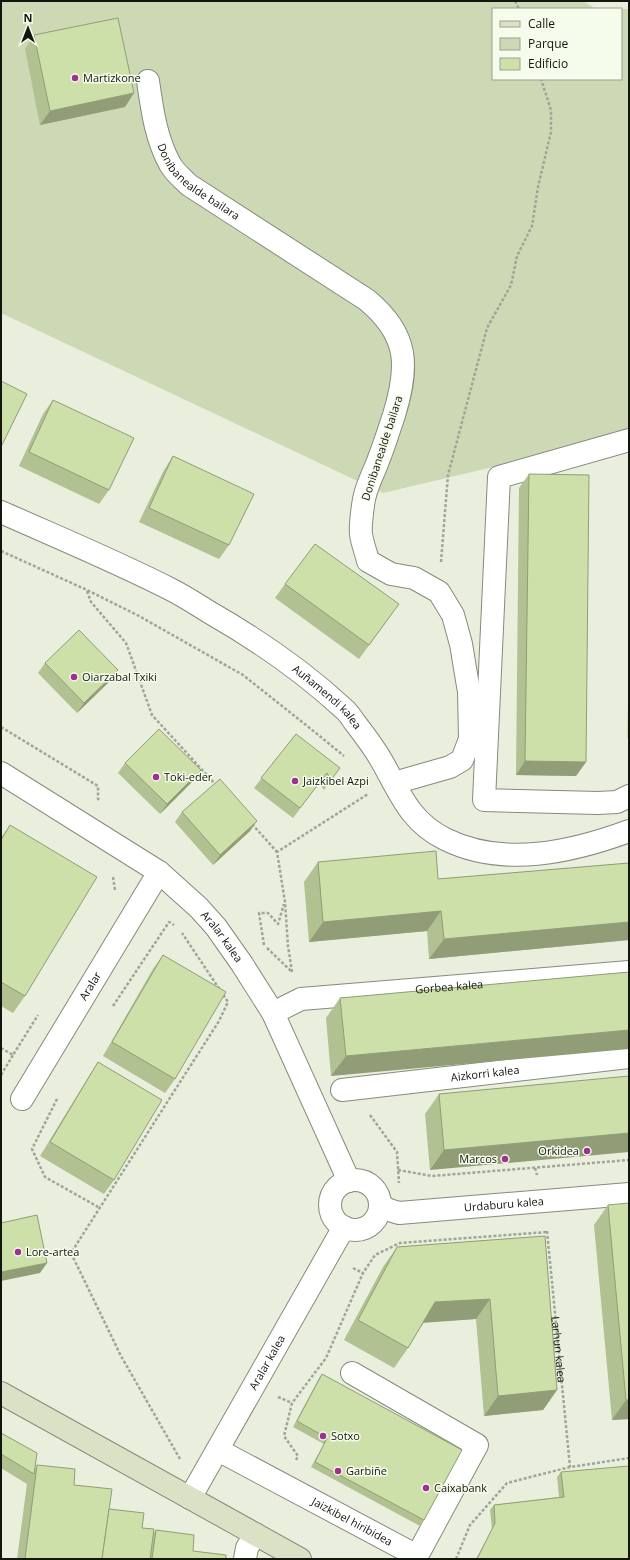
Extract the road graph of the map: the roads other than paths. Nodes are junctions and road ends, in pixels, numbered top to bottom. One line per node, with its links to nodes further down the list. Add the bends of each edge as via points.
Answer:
1 (148, 81): 5 (street, Donibanealde bailara, via 152,112 170,166 189,185 367,300 391,325 399,341 404,374 401,391 365,496 361,534 368,561 391,574 414,578 439,592 453,615 469,692 470,739 462,760 450,767)
2 (629, 440): 6 (street, via 499,477 484,800 598,803 617,802)
3 (1, 512): 5 (street, Auñamendi kalea, via 171,589 294,666 346,711 366,737)
4 (1, 773): 8 (street, Aralar kalea)
5 (394, 783): 7 (street, Auñamendi kalea, via 414,815 431,831 451,842 478,851 519,856 580,847)
6 (629, 796)
7 (629, 831)
8 (159, 872): 10 (street, Aralar kalea, via 216,927); 13 (street, Aralar)
9 (629, 972): 10 (street, Gorbea kalea, via 301,999)
10 (273, 1013): 14 (street, Aralar kalea)
11 (629, 1057): 12 (street, Aizkorri kalea)
12 (342, 1090)
13 (22, 1100)
14 (349, 1181): 16 (street, via 356,1180 370,1186 375,1191); 17 (street, via 335,1191 330,1207 337,1223)
15 (629, 1194): 16 (street, Urdaburu kalea, via 399,1213)
16 (380, 1205): 17 (street, via 375,1220 368,1226 360,1230)
17 (344, 1227): 20 (street, Aralar kalea)
18 (352, 1373): 20 (street, Jaizkibel hiribidea, via 477,1445 417,1556)
19 (1, 1393): 21 (street)
20 (218, 1450): 21 (street, Aralar kalea)
21 (193, 1493): 22 (street)
22 (255, 1534): 23 (street, via 247,1548); 24 (street)
23 (245, 1559)
24 (300, 1559)

